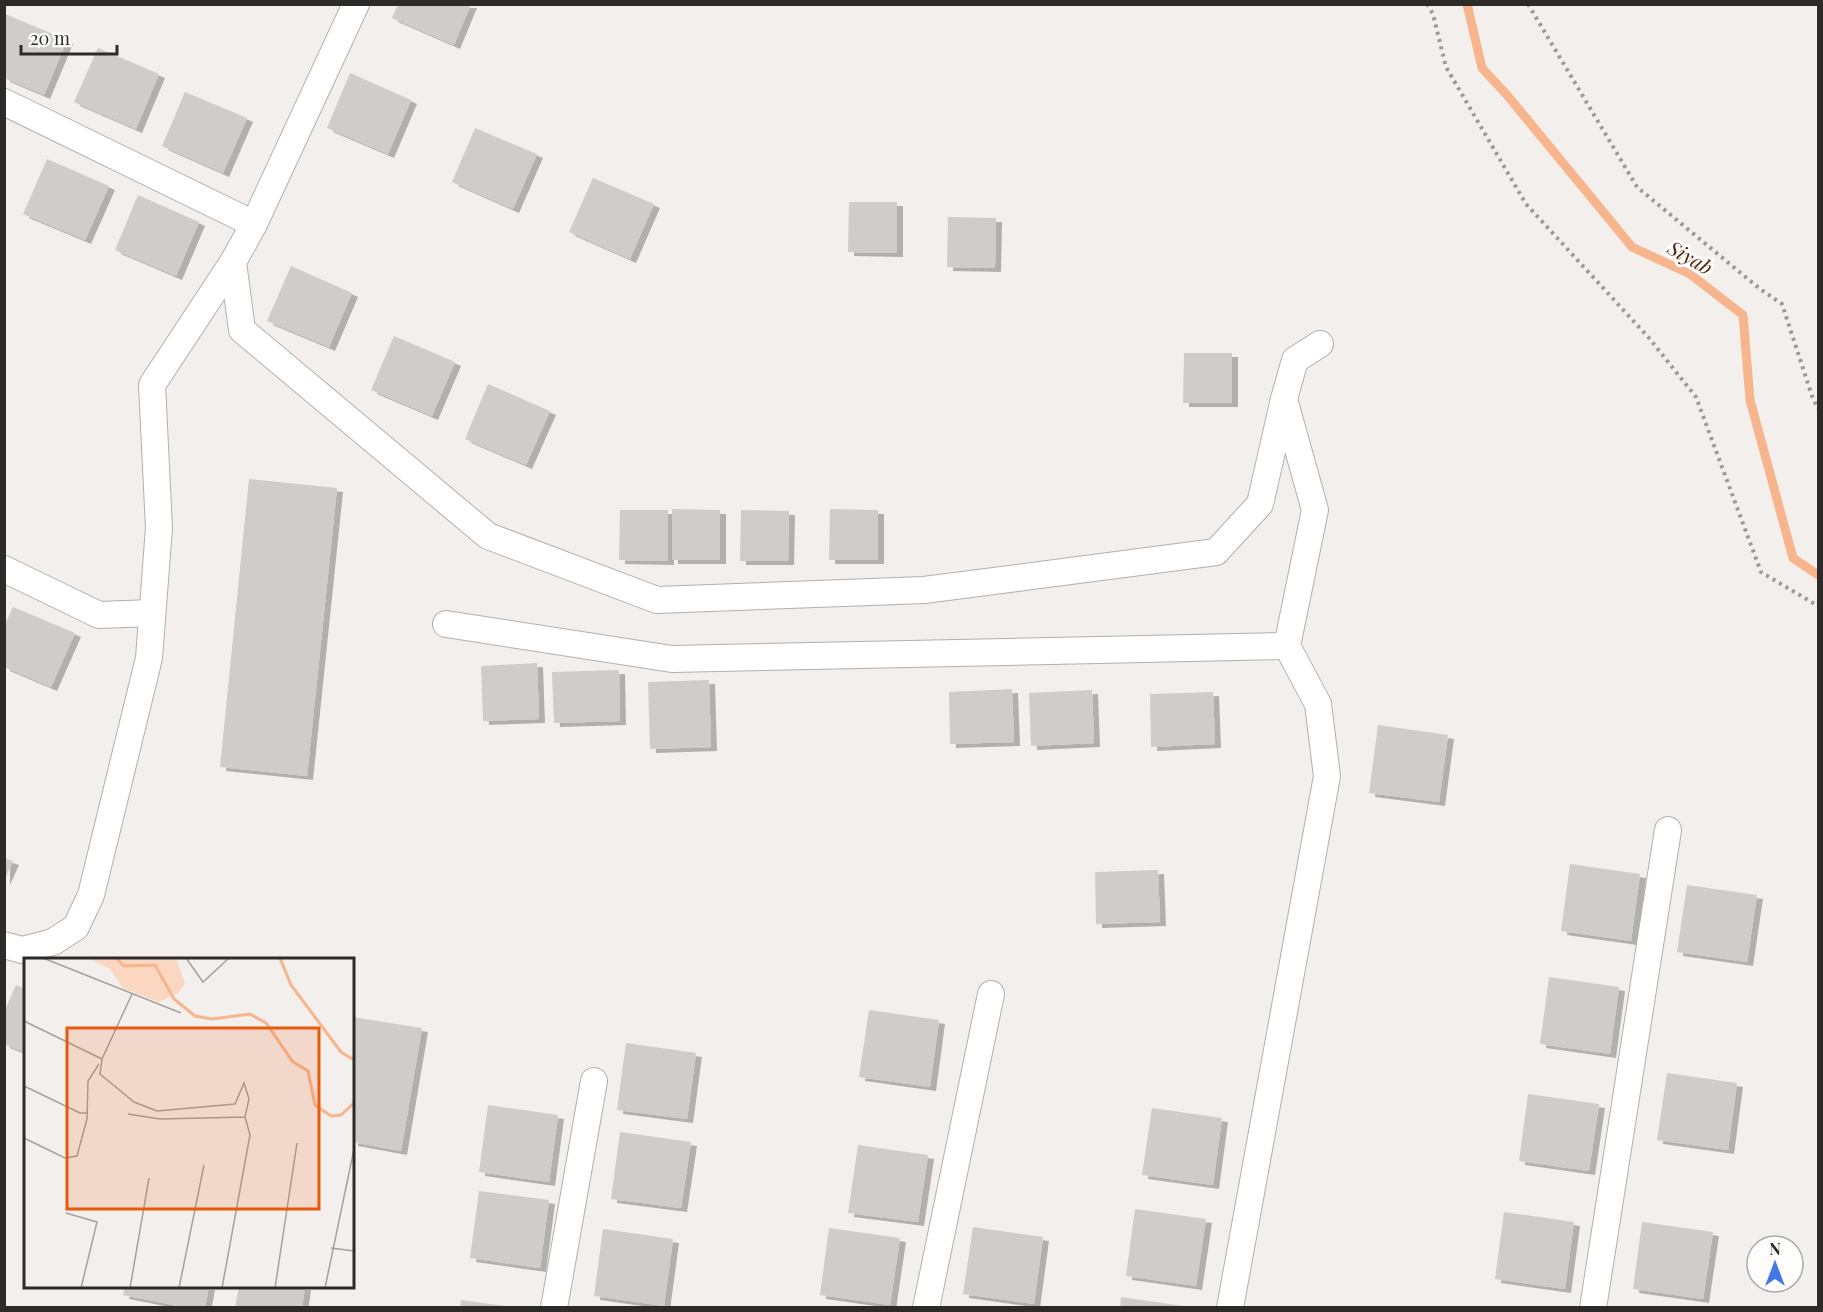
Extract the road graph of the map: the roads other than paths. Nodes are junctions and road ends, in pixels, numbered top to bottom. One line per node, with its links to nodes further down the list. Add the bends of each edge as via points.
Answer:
1 (356, 4): 3 (street)
2 (4, 102): 3 (street)
3 (254, 224): 4 (street)
4 (233, 262): 6 (street, via 242,330 488,536 657,600 924,590 1216,552 1260,504); 8 (street, via 152,385 159,528)
5 (1320, 344): 6 (street, via 1295,360)
6 (1284, 399): 10 (street, via 1315,510)
7 (4, 569): 8 (street, via 99,615)
8 (152, 613): 12 (street, via 149,658 91,895 76,927 53,942 22,950)
9 (446, 624): 10 (street, via 672,659)
10 (1287, 646): 17 (street, via 1318,704 1327,776)
11 (1668, 830): 18 (street)
12 (4, 945)
13 (991, 994): 16 (street)
14 (594, 1081): 15 (street)
15 (554, 1308)
16 (926, 1308)
17 (1230, 1308)
18 (1593, 1308)

